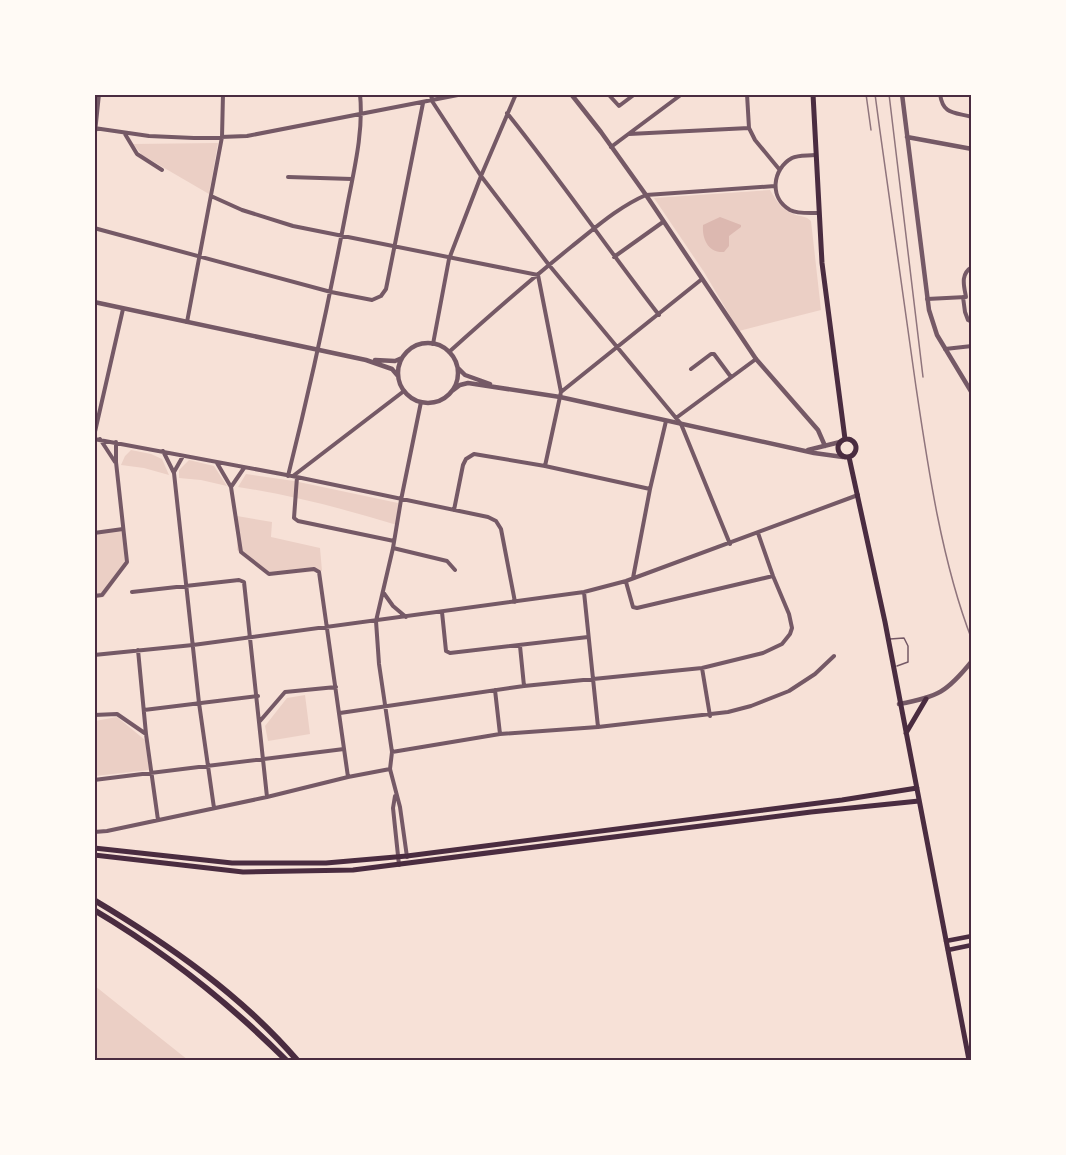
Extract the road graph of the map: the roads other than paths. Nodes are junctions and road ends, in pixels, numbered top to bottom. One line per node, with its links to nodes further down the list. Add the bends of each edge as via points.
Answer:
1 (99, 94): 21 (street)
2 (224, 94): 24 (street)
3 (360, 94): 18 (street)
4 (431, 94): 15 (street)
5 (463, 94): 15 (street)
6 (516, 94): 17 (street)
7 (572, 94): 27 (street)
8 (608, 94): 9 (street, via 619,106)
9 (635, 94)
10 (682, 94): 23 (street)
11 (747, 94): 20 (street)
12 (813, 94): 29 (main road)
13 (902, 94): 25 (street)
14 (940, 94): 19 (street, via 948,111)
15 (432, 101): 16 (street); 32 (street)
16 (423, 102): 18 (street); 43 (street)
17 (507, 113): 32 (street); 41 (street)
18 (362, 115): 24 (street); 34 (street)
19 (972, 117)
20 (749, 128): 23 (street); 30 (street)
21 (95, 129): 22 (street); 26 (street)
22 (125, 134): 24 (street); 31 (street, via 137,154)
23 (629, 134): 27 (street)
24 (222, 137): 37 (street)
25 (907, 137): 28 (street); 53 (street)
26 (94, 142)
27 (611, 147): 36 (street)
28 (972, 149)
29 (815, 155): 30 (street, via 792,158); 38 (main road)
30 (779, 169): 35 (street)
31 (162, 170)
32 (481, 176): 46 (street); 47 (street)
33 (288, 177): 34 (street)
34 (352, 179): 42 (street)
35 (775, 186): 36 (street); 38 (street, via 780,201 790,210)
36 (646, 195): 39 (street); 41 (street)
37 (211, 196): 42 (street, via 293,226); 45 (street)
38 (818, 213): 82 (main road)
39 (663, 222): 44 (street); 50 (street)
40 (94, 228): 45 (street)
41 (594, 229): 44 (street); 47 (street)
42 (341, 235): 43 (street); 51 (street)
43 (393, 247): 46 (street); 51 (street, via 386,289 381,296 372,300)
44 (614, 257): 56 (street)
45 (199, 258): 51 (street); 57 (street)
46 (450, 259): 49 (street); 59 (street)
47 (549, 265): 49 (street); 61 (street)
48 (972, 267): 52 (street, via 963,277)
49 (538, 275): 64 (street); 76 (street)
50 (703, 279): 56 (street); 66 (street)
51 (331, 292): 63 (street)
52 (967, 297): 53 (street); 58 (street, via 965,315)
53 (927, 299): 62 (street)
54 (94, 302): 55 (street)
55 (123, 309): 57 (street); 81 (street)
56 (659, 315): 61 (street)
57 (187, 322): 63 (street)
58 (972, 322)
59 (433, 344): 64 (street); 65 (street, via 419,345)
60 (972, 346): 62 (street)
61 (616, 348): 76 (street); 78 (street)
62 (945, 349): 73 (street)
63 (319, 350): 67 (street); 96 (street)
64 (449, 352): 68 (street)
65 (403, 358): 67 (street); 70 (street)
66 (756, 359): 71 (street); 84 (street, via 818,430)
67 (366, 360): 70 (street, via 392,369)
68 (457, 367): 72 (street, via 465,375); 75 (street)
69 (691, 369): 71 (street, via 714,354)
70 (398, 376): 74 (street)
71 (731, 377): 78 (street)
72 (501, 387): 75 (street, via 464,384); 76 (street)
73 (971, 390)
74 (404, 391): 77 (street); 96 (street)
75 (452, 391): 77 (street, via 438,401)
76 (560, 394): 79 (street); 92 (street)
77 (421, 402): 100 (street)
78 (676, 418): 80 (street)
79 (666, 421): 80 (street); 98 (street)
80 (681, 424): 85 (street); 106 (street)
81 (96, 438): 83 (street); 90 (street)
82 (843, 440): 84 (street); 88 (main road, via 838,450); 88 (main road, via 856,445 856,451)
83 (116, 442): 86 (street); 90 (street)
84 (825, 446): 85 (street)
85 (806, 450): 88 (street)
86 (163, 451): 87 (street); 94 (street)
87 (183, 456): 91 (street); 94 (street)
88 (846, 457): 99 (main road)
89 (972, 461): 95 (lane)
90 (116, 462): 102 (street)
91 (217, 463): 93 (street); 97 (street)
92 (545, 466): 98 (street); 101 (street, via 474,454 463,465)
93 (243, 468): 96 (street); 97 (street)
94 (174, 473): 112 (street)
95 (972, 475)
96 (292, 476): 100 (street); 105 (street, via 294,518 298,521)
97 (231, 487): 121 (street, via 241,552 269,574 317,570)
98 (650, 489): 110 (street)
99 (858, 495): 103 (street); 124 (main road)
100 (400, 500): 101 (street); 105 (street)
101 (454, 510): 117 (street, via 498,523)
102 (123, 529): 104 (street); 116 (street, via 127,562 102,595)
103 (758, 532): 106 (street); 109 (street)
104 (94, 533)
105 (394, 541): 107 (street)
106 (730, 544): 110 (street)
107 (393, 548): 108 (street, via 441,559); 113 (street)
108 (455, 570)
109 (773, 576): 111 (street, via 637,608 631,603); 132 (street, via 790,619 792,631 788,638 763,653)
110 (633, 578): 111 (street)
111 (626, 581): 115 (street)
112 (188, 585): 114 (street); 122 (street, via 242,580); 125 (street)
113 (383, 591): 119 (street); 120 (street)
114 (132, 592)
115 (584, 592): 117 (street); 123 (street)
116 (94, 596)
117 (515, 602): 118 (street)
118 (442, 612): 119 (street); 126 (street, via 448,652)
119 (406, 617): 120 (street)
120 (376, 621): 121 (street); 141 (street)
121 (327, 627): 122 (street); 135 (street)
122 (249, 636): 125 (street); 137 (street)
123 (588, 637): 126 (street); 133 (street)
124 (888, 639): 131 (main road); 131 (lane, via 904,638 908,646 908,662)
125 (193, 645): 127 (street); 139 (street)
126 (520, 646): 134 (street)
127 (138, 650): 128 (street); 142 (street)
128 (94, 655)
129 (834, 656): 145 (street, via 789,691)
130 (972, 661): 138 (street, via 951,685)
131 (893, 667): 140 (main road)
132 (702, 668): 133 (street); 145 (street)
133 (594, 680): 134 (street); 147 (street)
134 (524, 686): 136 (street)
135 (336, 687): 143 (street); 146 (street, via 285,692)
136 (495, 690): 141 (street); 149 (street)
137 (258, 696): 139 (street); 146 (street)
138 (926, 699): 140 (street); 150 (main road)
139 (199, 703): 142 (street); 154 (street)
140 (900, 704): 150 (main road)
141 (384, 706): 143 (street); 152 (street)
142 (144, 710): 148 (street)
143 (340, 713): 151 (street)
144 (94, 716): 148 (street, via 117,714)
145 (710, 716): 147 (street)
146 (260, 721): 153 (street)
147 (598, 727): 149 (street)
148 (146, 734): 156 (street)
149 (500, 734): 152 (street)
150 (906, 734): 159 (main road)
151 (344, 749): 153 (street); 157 (street)
152 (392, 752): 155 (street)
153 (264, 759): 154 (street); 162 (street)
154 (208, 766): 156 (street); 165 (street)
155 (390, 770): 157 (street); 161 (street)
156 (151, 774): 158 (street); 168 (street)
157 (348, 777): 162 (street)
158 (94, 780)
159 (916, 788): 160 (main road); 163 (main road)
160 (896, 793): 164 (main road); 166 (main road)
161 (395, 795): 172 (street); 173 (street)
162 (267, 797): 165 (street)
163 (919, 801): 164 (main road); 181 (main road)
164 (897, 803): 167 (main road)
165 (214, 808): 168 (street)
166 (758, 812): 167 (main road); 172 (main road)
167 (759, 819): 175 (main road)
168 (158, 820): 169 (street)
169 (94, 832)
170 (94, 848): 174 (main road, via 242,863)
171 (94, 855): 177 (main road, via 243,872 325,872)
172 (407, 856): 173 (main road); 175 (street)
173 (398, 857): 174 (main road); 176 (street)
174 (376, 859): 177 (main road)
175 (408, 863): 176 (main road)
176 (399, 864): 177 (main road)
177 (377, 867)
178 (94, 900): 184 (highway, via 163,943)
179 (94, 910): 185 (highway, via 178,965)
180 (972, 936): 181 (main road)
181 (946, 940): 183 (main road)
182 (972, 945): 183 (main road)
183 (948, 950): 188 (main road)
184 (244, 1008): 185 (highway); 187 (highway)
185 (238, 1015): 186 (highway)
186 (286, 1060)
187 (297, 1060)
188 (969, 1060)

